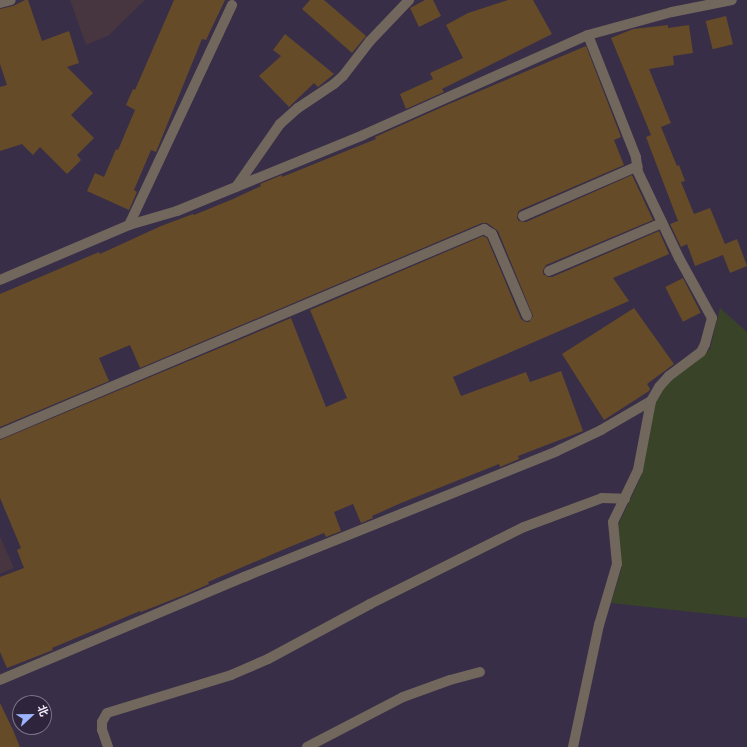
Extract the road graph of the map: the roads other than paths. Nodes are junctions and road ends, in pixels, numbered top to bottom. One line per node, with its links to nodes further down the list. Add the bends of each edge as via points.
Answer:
1 (11, 0): 4 (street)
2 (409, 0): 8 (street, via 370,41 343,76 280,124)
3 (732, 0): 6 (street, via 672,12)
4 (0, 3)
5 (232, 5): 11 (street)
6 (588, 35): 7 (street); 8 (street, via 363,136)
7 (638, 166): 9 (street); 10 (street, via 638,172)
8 (236, 187): 11 (street, via 177,212)
9 (523, 216)
10 (662, 223): 12 (street); 15 (street, via 712,318 701,352 669,376)
11 (128, 225): 13 (street)
12 (549, 271)
13 (0, 280)
14 (527, 316): 16 (street, via 492,234 484,229)
15 (651, 401): 17 (street, via 638,470); 19 (street, via 601,430 557,451 244,576)
16 (0, 434)
17 (625, 499): 20 (street, via 602,498 524,527 370,604 268,659 231,675 107,713 102,722 102,730); 22 (street, via 613,522 617,564 599,625)
18 (480, 672): 21 (street, via 402,697)
19 (0, 680)
20 (108, 747)
21 (307, 747)
22 (574, 747)

